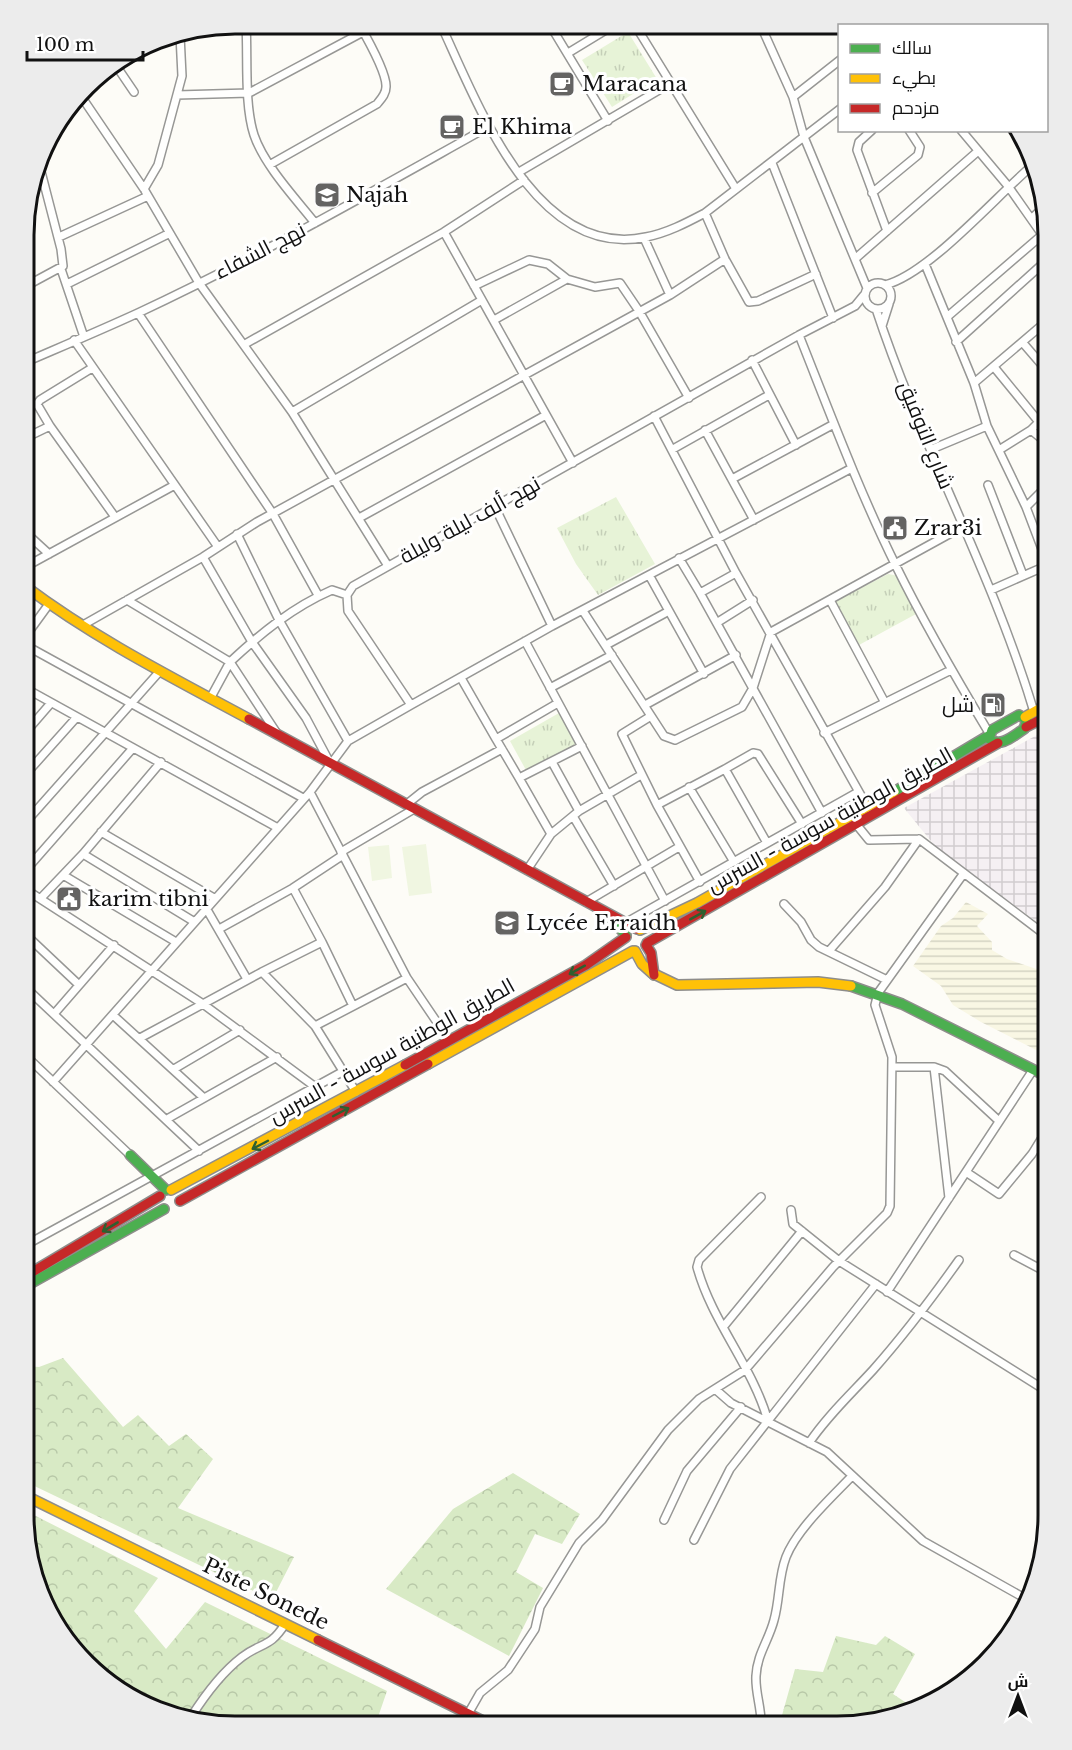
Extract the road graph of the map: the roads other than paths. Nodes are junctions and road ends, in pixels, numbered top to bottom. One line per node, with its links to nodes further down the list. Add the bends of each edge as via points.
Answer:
1 (246, 34): 15 (street)
2 (359, 34): 15 (street)
3 (364, 34): 28 (street, via 383,75 383,97)
4 (445, 34): 21 (street)
5 (556, 34): 10 (street)
6 (599, 34): 10 (street)
7 (641, 34): 13 (street)
8 (765, 34): 17 (street)
9 (180, 42): 16 (street, via 182,76)
10 (568, 53): 20 (street)
11 (838, 62): 17 (street)
12 (120, 71): 14 (street)
13 (671, 83): 20 (street); 34 (street)
14 (134, 92)
15 (249, 93): 16 (street); 28 (street, via 254,134)
16 (177, 95): 35 (street)
17 (793, 97): 25 (street)
18 (85, 102): 35 (street)
19 (838, 111): 25 (street)
20 (608, 121): 30 (street)
21 (488, 128): 30 (street); 40 (street, نهج الشفاء)
22 (870, 132): 36 (street, via 858,147)
23 (910, 132): 36 (street, via 920,147 918,155)
24 (962, 132): 26 (street)
25 (804, 137): 27 (street); 48 (street)
26 (977, 152): 33 (street); 42 (street)
27 (772, 163): 34 (street); 53 (street)
28 (271, 164): 40 (street)
29 (1026, 170): 33 (street)
30 (519, 172): 32 (street)
31 (42, 180): 45 (street)
32 (524, 180): 43 (street); 46 (street, via 549,209 575,227 595,235)
33 (1008, 186): 39 (street); 50 (street)
34 (736, 189): 37 (street)
35 (146, 193): 44 (street); 45 (street)
36 (872, 194): 42 (street)
37 (705, 213): 46 (street); 49 (street)
38 (1036, 214): 39 (street)
39 (1032, 218): 41 (street)
40 (315, 223): 58 (street, نهج الشفاء)
41 (1037, 227)
42 (887, 231): 48 (street)
43 (444, 232): 61 (street); 80 (street)
44 (168, 234): 58 (street); 59 (street)
45 (59, 237): 52 (street)
46 (644, 238): 63 (street)
47 (1038, 238): 70 (street)
48 (856, 258): 54 (street)
49 (725, 259): 53 (street, via 751,303); 63 (street)
50 (926, 264): 56 (street); 70 (street)
51 (1038, 268): 78 (street)
52 (62, 269): 57 (street); 59 (street)
53 (816, 274): 71 (street)
54 (863, 274): 60 (street); 62 (street)
55 (567, 279): 61 (street, via 548,264 529,260); 68 (street, via 595,287 620,283); 72 (street)
56 (901, 281): 60 (street); 65 (street)
57 (34, 282)
58 (199, 283): 69 (street, نهج الشفاء); 80 (street)
59 (68, 284): 76 (street)
60 (882, 284): 62 (street); 65 (street)
61 (474, 286): 64 (street)
62 (866, 292): 66 (street); 67 (street, شارع التوفيق)
63 (670, 295): 68 (street)
64 (482, 300): 72 (street); 90 (street)
65 (890, 300): 67 (street); 73 (street)
66 (855, 306): 67 (street); 71 (street, نهج ألف ليلة وليلة)
67 (873, 308): 73 (street, شارع التوفيق)
68 (639, 311): 86 (street); 89 (street)
69 (138, 313): 76 (street, نهج الشفاء); 115 (street)
70 (947, 317): 78 (street)
71 (833, 318): 75 (street, نهج ألف ليلة وليلة)
72 (494, 320): 86 (street)
73 (882, 326): 104 (street, شارع التوفيق)
74 (1038, 329): 79 (street)
75 (799, 335): 82 (street, نهج ألف ليلة وليلة); 95 (street)
76 (84, 336): 77 (street, نهج الشفاء)
77 (74, 340): 81 (street, نهج الشفاء); 85 (street)
78 (956, 342): 87 (street)
79 (1023, 343): 83 (street); 84 (street)
80 (245, 344): 90 (street)
81 (34, 358)
82 (752, 360): 88 (street); 89 (street, نهج ألف ليلة وليلة)
83 (1038, 360)
84 (994, 367): 87 (street); 93 (street)
85 (93, 368): 96 (street, via 40,400 38,409); 111 (street)
86 (523, 374): 91 (street); 109 (street)
87 (974, 383): 97 (street)
88 (769, 395): 98 (street); 102 (street)
89 (688, 398): 92 (street, نهج ألف ليلة وليلة)
90 (292, 412): 109 (street)
91 (546, 415): 106 (street); 117 (street)
92 (654, 416): 103 (street); 106 (street, نهج ألف ليلة وليلة)
93 (1038, 421)
94 (1038, 423): 99 (street)
95 (834, 424): 102 (street); 107 (street)
96 (50, 426): 100 (street); 116 (street)
97 (987, 426): 104 (street); 105 (street)
98 (705, 430): 103 (street); 108 (street)
99 (1031, 430): 101 (street); 105 (street)
100 (34, 434)
101 (1038, 436)
102 (796, 445): 108 (street)
103 (673, 449): 121 (street)
104 (932, 449): 119 (street, شارع التوفيق)
105 (999, 450): 114 (street)
106 (573, 463): 113 (street, نهج ألف ليلة وليلة)
107 (852, 468): 118 (street); 129 (street)
108 (732, 479): 118 (street)
109 (335, 482): 115 (street); 117 (street)
110 (988, 485): 134 (street)
111 (173, 486): 116 (street); 124 (street)
112 (1038, 495): 114 (street)
113 (495, 507): 130 (street, نهج ألف ليلة وليلة); 150 (street)
114 (1026, 507): 122 (street)
115 (273, 514): 120 (street); 139 (street)
116 (116, 517): 125 (street)
117 (359, 518): 130 (street)
118 (754, 520): 121 (street)
119 (962, 527): 129 (street); 135 (street, شارع التوفيق)
120 (237, 534): 124 (street); 146 (street)
121 (719, 537): 127 (street); 132 (street)
122 (1038, 538)
123 (34, 540): 125 (street)
124 (218, 547): 126 (street)
125 (49, 554): 128 (street)
126 (203, 557): 140 (street); 153 (street)
127 (679, 558): 133 (street); 137 (street)
128 (34, 562)
129 (896, 565): 142 (street); 159 (street)
130 (388, 566): 138 (street, نهج ألف ليلة وليلة, via 354,586)
131 (1038, 569): 134 (street)
132 (736, 573): 137 (street); 141 (street)
133 (648, 575): 144 (street); 145 (street)
134 (1023, 575): 135 (street)
135 (991, 590): 177 (street, شارع التوفيق, via 1011,640)
136 (34, 593): 143 (main road)
137 (700, 593): 147 (street)
138 (347, 595): 139 (street, via 332,590); 171 (street, via 348,612)
139 (318, 596): 146 (street)
140 (127, 600): 149 (street); 158 (street)
141 (753, 600): 147 (street); 151 (street)
142 (830, 600): 151 (street); 167 (street)
143 (49, 604): 148 (street); 149 (main road)
144 (584, 611): 150 (street); 154 (street)
145 (669, 611): 154 (street); 161 (street)
146 (279, 620): 153 (street); 184 (street)
147 (718, 622): 157 (street)
148 (34, 625)
149 (83, 626): 160 (main road)
150 (552, 626): 152 (street)
151 (771, 632): 164 (street); 181 (street)
152 (525, 641): 162 (street); 163 (street)
153 (252, 642): 158 (street); 192 (street, via 306,718)
154 (606, 645): 156 (street)
155 (34, 650): 169 (street)
156 (612, 655): 163 (street); 172 (street)
157 (736, 655): 161 (street); 164 (street)
158 (230, 662): 166 (street); 179 (street)
159 (951, 670): 167 (street); 182 (street)
160 (160, 671): 166 (main road); 169 (street)
161 (705, 674): 172 (street)
162 (460, 678): 171 (street); 183 (street)
163 (550, 688): 170 (street)
164 (753, 688): 174 (street, via 742,707 675,740 664,736); 206 (street)
165 (34, 693): 168 (street)
166 (210, 697): 179 (main road)
167 (884, 701): 181 (street)
168 (51, 703): 175 (street); 178 (street)
169 (132, 703): 180 (street); 200 (street)
170 (558, 703): 183 (street); 186 (street)
171 (411, 705): 184 (street)
172 (645, 705): 174 (street)
173 (1038, 712): 177 (main road)
174 (651, 716): 194 (street, via 622,733)
175 (76, 717): 180 (street); 191 (street)
176 (1038, 718): 177 (main road)
177 (1028, 719): 182 (main road, الطريق الوطنية سوسة - السرس, via 1017,716); 185 (main road, الطريق الوطنية سوسة - السرس)
178 (34, 723)
179 (276, 732): 192 (main road)
180 (103, 733): 187 (street); 204 (street)
181 (824, 733): 198 (street)
182 (989, 734): 185 (main road, via 992,742); 203 (main road, الطريق الوطنية سوسة - السرس)
183 (496, 739): 188 (street)
184 (348, 741): 192 (street)
185 (998, 743): 208 (main road, الطريق الوطنية سوسة - السرس)
186 (582, 746): 190 (street); 199 (street)
187 (133, 748): 189 (street); 217 (street)
188 (502, 749): 195 (street); 202 (street, via 422,792)
189 (161, 762): 209 (street); 210 (street)
190 (552, 762): 195 (street); 205 (street)
191 (34, 765)
192 (331, 766): 197 (street); 202 (main road)
193 (725, 769): 196 (street); 207 (street, via 758,754); 213 (street)
194 (641, 775): 199 (street); 201 (street)
195 (519, 778): 211 (street)
196 (689, 787): 201 (street); 218 (street)
197 (310, 792): 200 (street); 215 (street)
198 (858, 792): 203 (street); 206 (street)
199 (608, 795): 205 (street); 219 (street)
200 (303, 798): 209 (street)
201 (657, 805): 214 (street)
202 (410, 806): 215 (street); 220 (main road)
203 (868, 808): 238 (main road, الطريق الوطنية سوسة - السرس, via 697,903)
204 (34, 813)
205 (576, 813): 211 (street); 224 (street)
206 (822, 813): 207 (street)
207 (802, 824): 213 (street)
208 (856, 824): 212 (street, via 869,840); 243 (main road, الطريق الوطنية سوسة - السرس, one-way to 208)
209 (278, 828): 228 (street)
210 (101, 832): 216 (street); 228 (street)
211 (550, 834): 220 (street)
212 (919, 839): 221 (street); 246 (street, via 885,887)
213 (766, 843): 218 (street)
214 (679, 847): 219 (street); 223 (street)
215 (342, 853): 225 (street); 250 (street)
216 (83, 854): 222 (street); 234 (street)
217 (34, 861)
218 (734, 862): 223 (street)
219 (647, 868): 224 (street); 229 (street)
220 (527, 870): 230 (main road)
221 (964, 873): 237 (street); 252 (street)
222 (63, 875): 227 (street); 241 (street)
223 (700, 882): 229 (street)
224 (614, 886): 230 (street)
225 (293, 888): 236 (street); 242 (street)
226 (34, 894): 227 (street)
227 (41, 898): 244 (street)
228 (214, 898): 232 (street)
229 (665, 901): 235 (street)
230 (586, 902): 233 (main road)
231 (784, 904): 246 (street, via 811,940)
232 (206, 908): 234 (street); 236 (street)
233 (607, 914): 235 (main road); 239 (main road)
234 (194, 921): 241 (street)
235 (626, 923): 238 (main road)
236 (219, 929): 251 (street)
237 (1037, 929)
238 (638, 930): 239 (main road); 243 (main road, via 645,934)
239 (626, 936): 245 (main road, via 628,947); 263 (main road, الطريق الوطنية سوسة - السرس, one-way to 263, via 586,965)
240 (34, 942): 253 (street)
241 (176, 942): 247 (street)
242 (322, 942): 248 (street); 257 (street)
243 (647, 944): 245 (main road); 249 (main road)
244 (114, 945): 247 (street); 253 (street)
245 (634, 951): 249 (main road); 287 (main road, الطريق الوطنية سوسة - السرس, one-way to 245)
246 (829, 951): 252 (street)
247 (152, 970): 256 (street); 259 (street)
248 (262, 972): 251 (street); 260 (street)
249 (654, 975): 254 (main road, via 677,984 818,982)
250 (407, 978): 257 (street); 263 (street)
251 (247, 979): 256 (street)
252 (887, 980): 254 (street)
253 (78, 984): 258 (street)
254 (878, 993): 267 (street, via 875,1005); 270 (main road)
255 (34, 995): 258 (street)
256 (203, 1004): 261 (street); 262 (street)
257 (353, 1006): 260 (street)
258 (54, 1014): 264 (street)
259 (114, 1016): 262 (street); 264 (street)
260 (315, 1026): 271 (street)
261 (240, 1030): 265 (street); 269 (street)
262 (140, 1038): 269 (street)
263 (449, 1040): 275 (main road, الطريق الوطنية سوسة - السرس)
264 (88, 1045): 273 (street); 277 (street)
265 (277, 1057): 274 (street); 276 (street)
266 (34, 1064): 273 (street)
267 (892, 1066): 268 (street); 294 (street, via 890,1206)
268 (934, 1067): 278 (street, via 945,1071); 286 (street)
269 (174, 1069): 276 (street)
270 (1033, 1070): 272 (main road); 278 (street)
271 (342, 1072): 274 (street); 275 (street)
272 (1037, 1072)
273 (53, 1082): 281 (street)
274 (314, 1086): 280 (street)
275 (356, 1092): 284 (main road, الطريق الوطنية سوسة - السرس, one-way to 284)
276 (204, 1098): 277 (street)
277 (167, 1119): 280 (street)
278 (999, 1121): 282 (street)
279 (1037, 1145): 282 (street, via 999,1194)
280 (200, 1151): 283 (street)
281 (130, 1155): 283 (main road)
282 (966, 1172): 286 (street)
283 (152, 1177): 284 (main road); 291 (street)
284 (166, 1192): 287 (main road, via 177,1192); 288 (main road, via 160,1205); 296 (main road, الطريق الوطنية سوسة - السرس, one-way to 296)
285 (761, 1197): 301 (street, via 699,1260 700,1277)
286 (949, 1198): 299 (street)
287 (180, 1201): 288 (main road, via 174,1209)
288 (164, 1209): 297 (main road)
289 (791, 1210): 290 (street, via 794,1224)
290 (802, 1231): 294 (street); 301 (street)
291 (34, 1241)
292 (1014, 1255): 295 (street)
293 (959, 1260): 300 (street)
294 (839, 1261): 298 (street); 302 (street)
295 (1037, 1267)
296 (34, 1271)
297 (34, 1281)
298 (876, 1284): 299 (street); 306 (street)
299 (887, 1292): 300 (street)
300 (921, 1313): 303 (street); 307 (street, via 828,1416)
301 (724, 1326): 302 (street)
302 (745, 1370): 304 (street); 306 (street)
303 (1037, 1385)
304 (715, 1389): 305 (street); 315 (street, via 668,1430 602,1520 579,1543 540,1607 535,1629 507,1670 480,1693)
305 (741, 1407): 306 (street); 310 (street, via 687,1471)
306 (768, 1421): 307 (street); 311 (street, via 730,1468)
307 (809, 1443): 308 (street, via 827,1452)
308 (852, 1476): 312 (street, via 923,1541); 317 (street, via 786,1556 775,1617 757,1667)
309 (34, 1500): 313 (main road, Piste Sonede)
310 (664, 1520)
311 (694, 1540)
312 (1020, 1596)
313 (285, 1624): 314 (street, via 271,1642 243,1656 227,1670); 315 (main road, Piste Sonede)
314 (195, 1711)
315 (468, 1714): 316 (main road, Piste Sonede)
316 (472, 1716)
317 (760, 1716)

